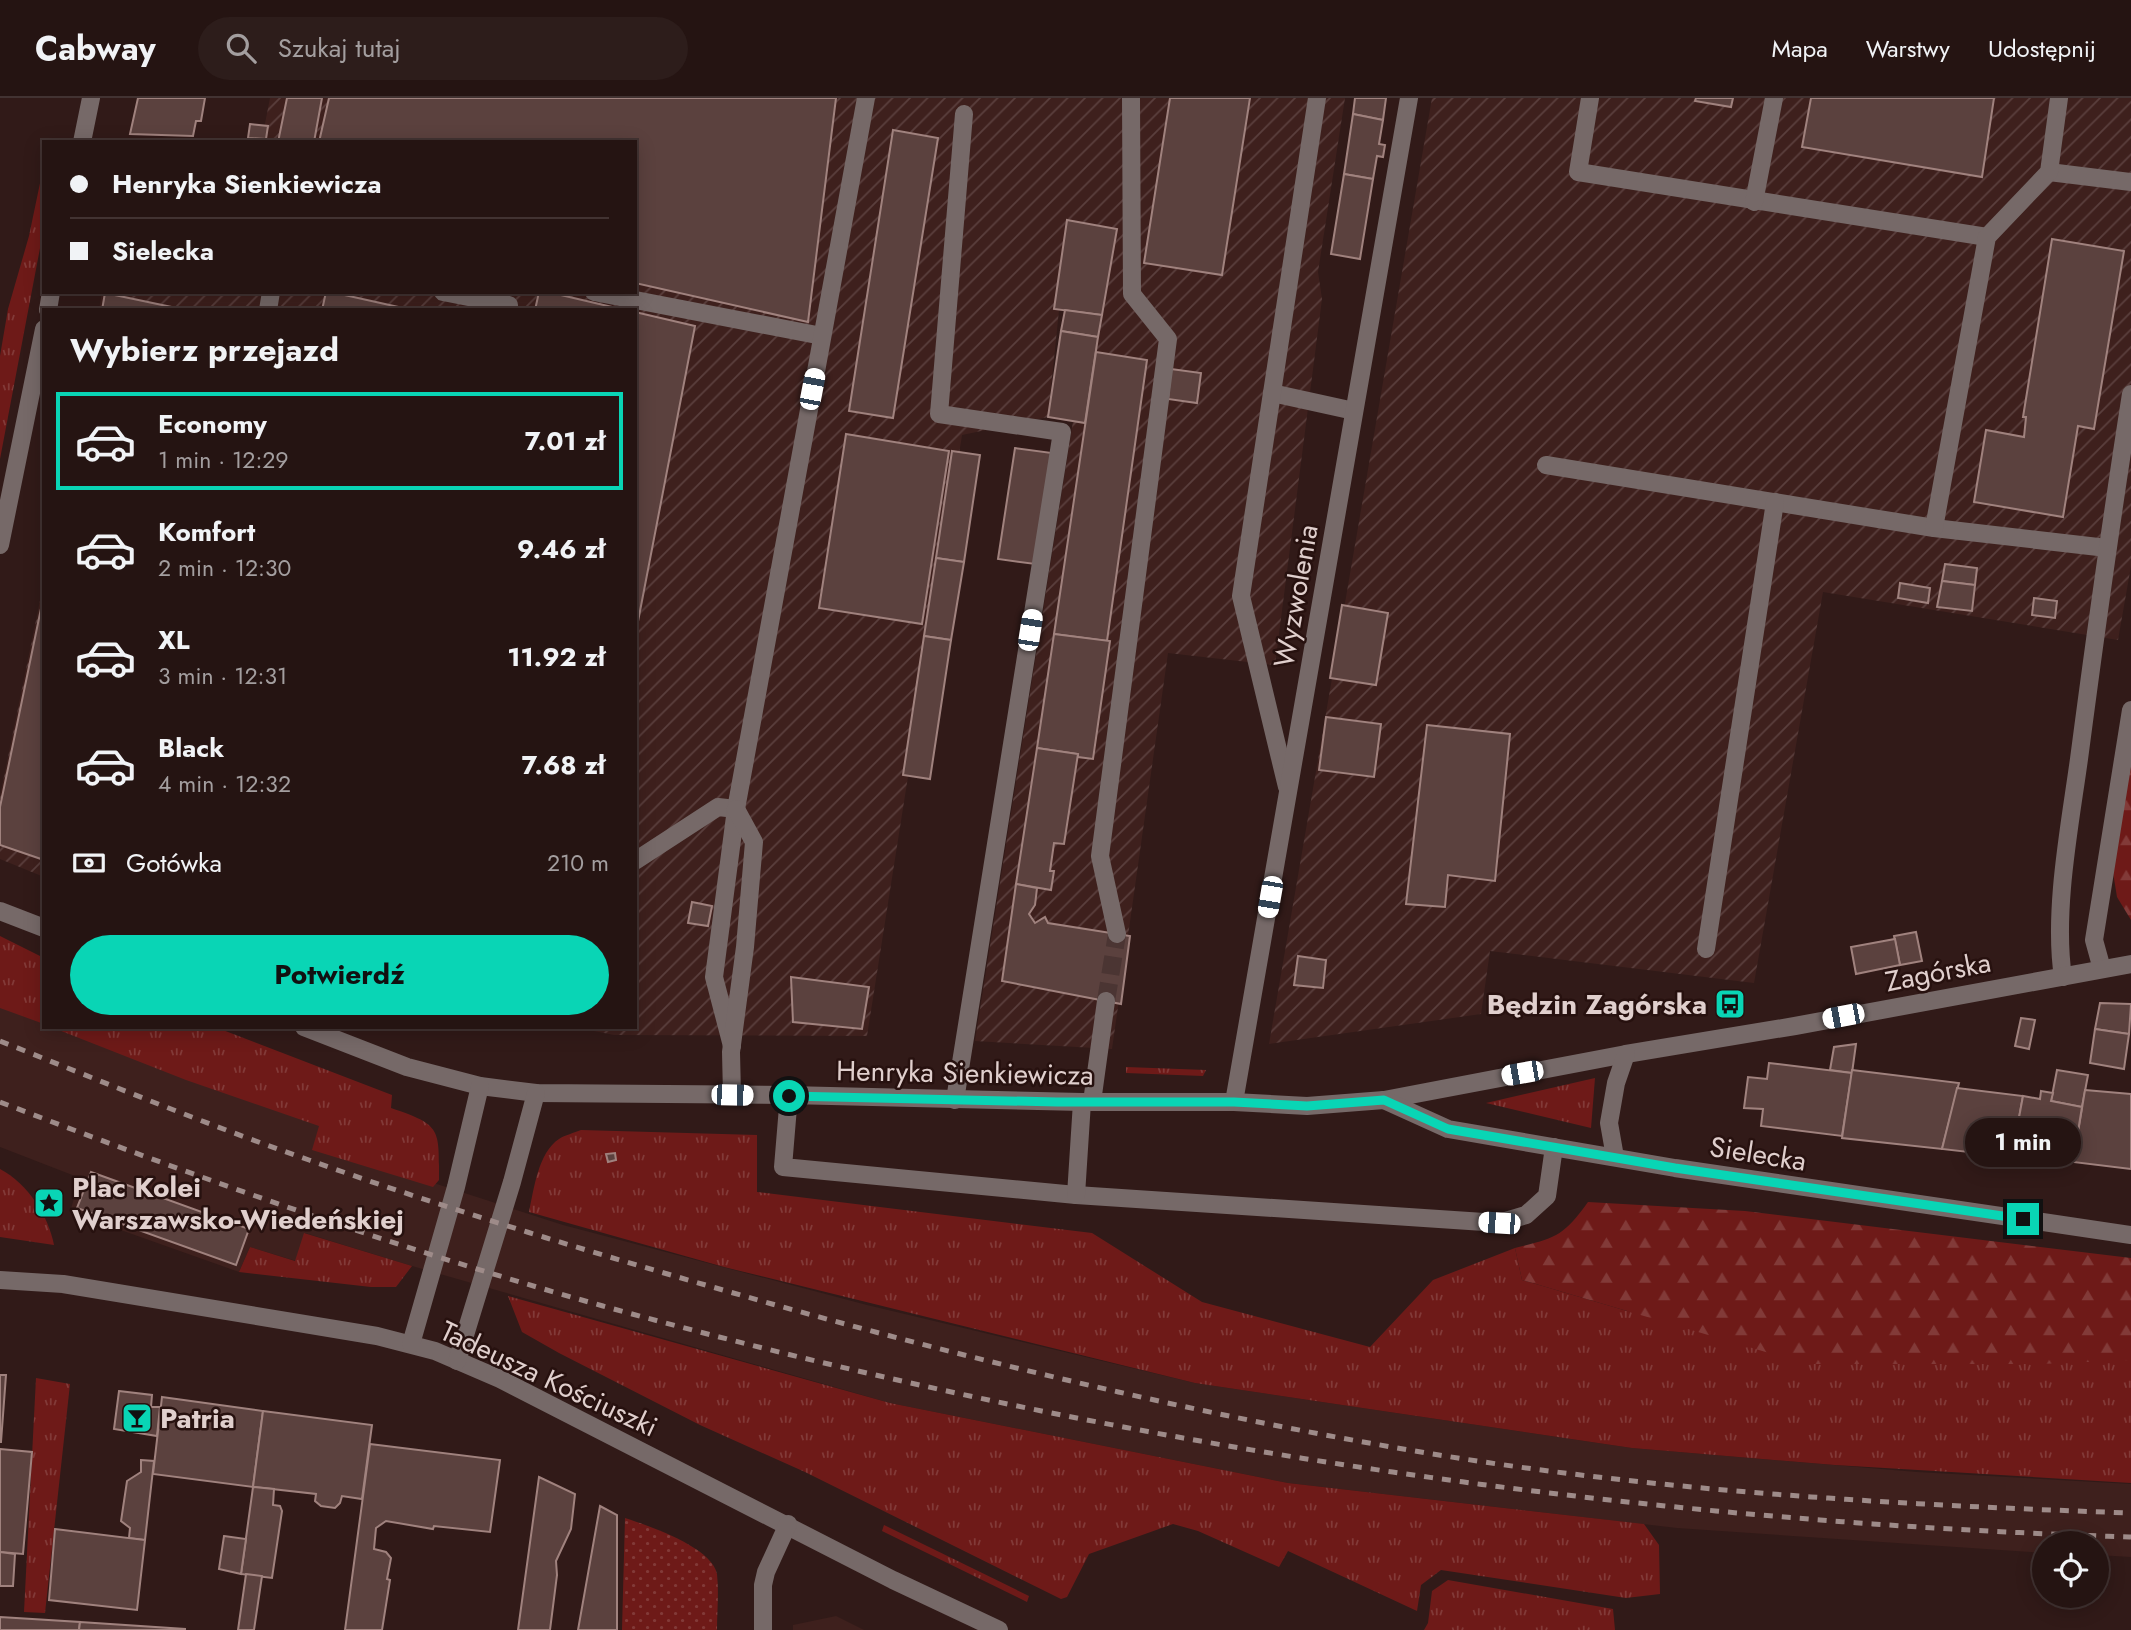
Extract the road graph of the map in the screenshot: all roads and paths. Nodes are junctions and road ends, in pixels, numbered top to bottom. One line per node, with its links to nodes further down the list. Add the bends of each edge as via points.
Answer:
1 (91, 98): 10 (street)
2 (866, 98): 18 (street)
3 (1131, 98): 34 (street, via 1132,294 1168,339 1100,856)
4 (1317, 98): 20 (street)
5 (1409, 98): 22 (street, Wyzwolenia)
6 (1590, 98): 13 (street, via 1577,172)
7 (1774, 98): 13 (street)
8 (2059, 98): 11 (street)
9 (964, 114): 47 (street, via 939,414 1062,432)
10 (82, 140)
11 (2049, 172): 12 (street); 14 (street)
12 (2131, 183)
13 (1754, 202): 14 (street)
14 (1987, 237): 25 (street)
15 (456, 294): 17 (street)
16 (604, 294): 18 (street)
17 (510, 302)
18 (822, 337): 30 (street)
19 (42, 339): 26 (street)
20 (1272, 393): 22 (street); 29 (street, via 1241,596)
21 (2131, 394): 27 (street)
22 (1354, 411): 29 (street, Wyzwolenia)
23 (1546, 465): 24 (street)
24 (1776, 502): 25 (street); 35 (street)
25 (1934, 528): 27 (street)
26 (1, 539)
27 (2107, 548): 38 (street, via 2065,861 2059,945)
28 (2131, 710): 37 (street, via 2094,940)
29 (1288, 794): 50 (street, Wyzwolenia)
30 (736, 809): 31 (street, via 718,807); 41 (street, via 714,977); 41 (street, via 754,842)
31 (637, 860)
32 (0, 911): 33 (street)
33 (42, 927)
34 (1117, 934)
35 (1706, 949)
36 (2131, 964): 37 (street, Zagórska)
37 (2102, 969): 38 (street, Zagórska)
38 (2063, 977): 42 (street, Zagórska)
39 (1106, 1000): 49 (street)
40 (309, 1029): 43 (street, Henryka Sienkiewicza, via 407,1066)
41 (732, 1046): 45 (street)
42 (1626, 1054): 48 (street, Zagórska); 52 (street, via 1609,1123)
43 (480, 1086): 44 (street, Henryka Sienkiewicza); 56 (street)
44 (536, 1093): 45 (street, Henryka Sienkiewicza); 57 (street)
45 (732, 1095): 46 (street, Henryka Sienkiewicza)
46 (789, 1096): 47 (street, Henryka Sienkiewicza); 53 (street, via 783,1167)
47 (955, 1100): 49 (street, Henryka Sienkiewicza)
48 (1384, 1100): 50 (street, Henryka Sienkiewicza, via 1307,1106); 51 (street, Sielecka, via 1448,1129)
49 (1087, 1102): 50 (street, Henryka Sienkiewicza); 53 (street)
50 (1234, 1102)
51 (1554, 1147): 52 (street, Sielecka); 53 (street, via 1546,1196 1525,1215 1499,1223)
52 (1615, 1157): 54 (street, Sielecka)
53 (1076, 1195)
54 (2131, 1235)
55 (0, 1280): 56 (street, Tadeusza Kościuszki, via 63,1284)
56 (411, 1344): 57 (street, Tadeusza Kościuszki)
57 (457, 1360): 58 (street, Tadeusza Kościuszki)
58 (788, 1524): 59 (street, via 766,1572); 60 (street, Tadeusza Kościuszki)
59 (763, 1630)
60 (999, 1630)

